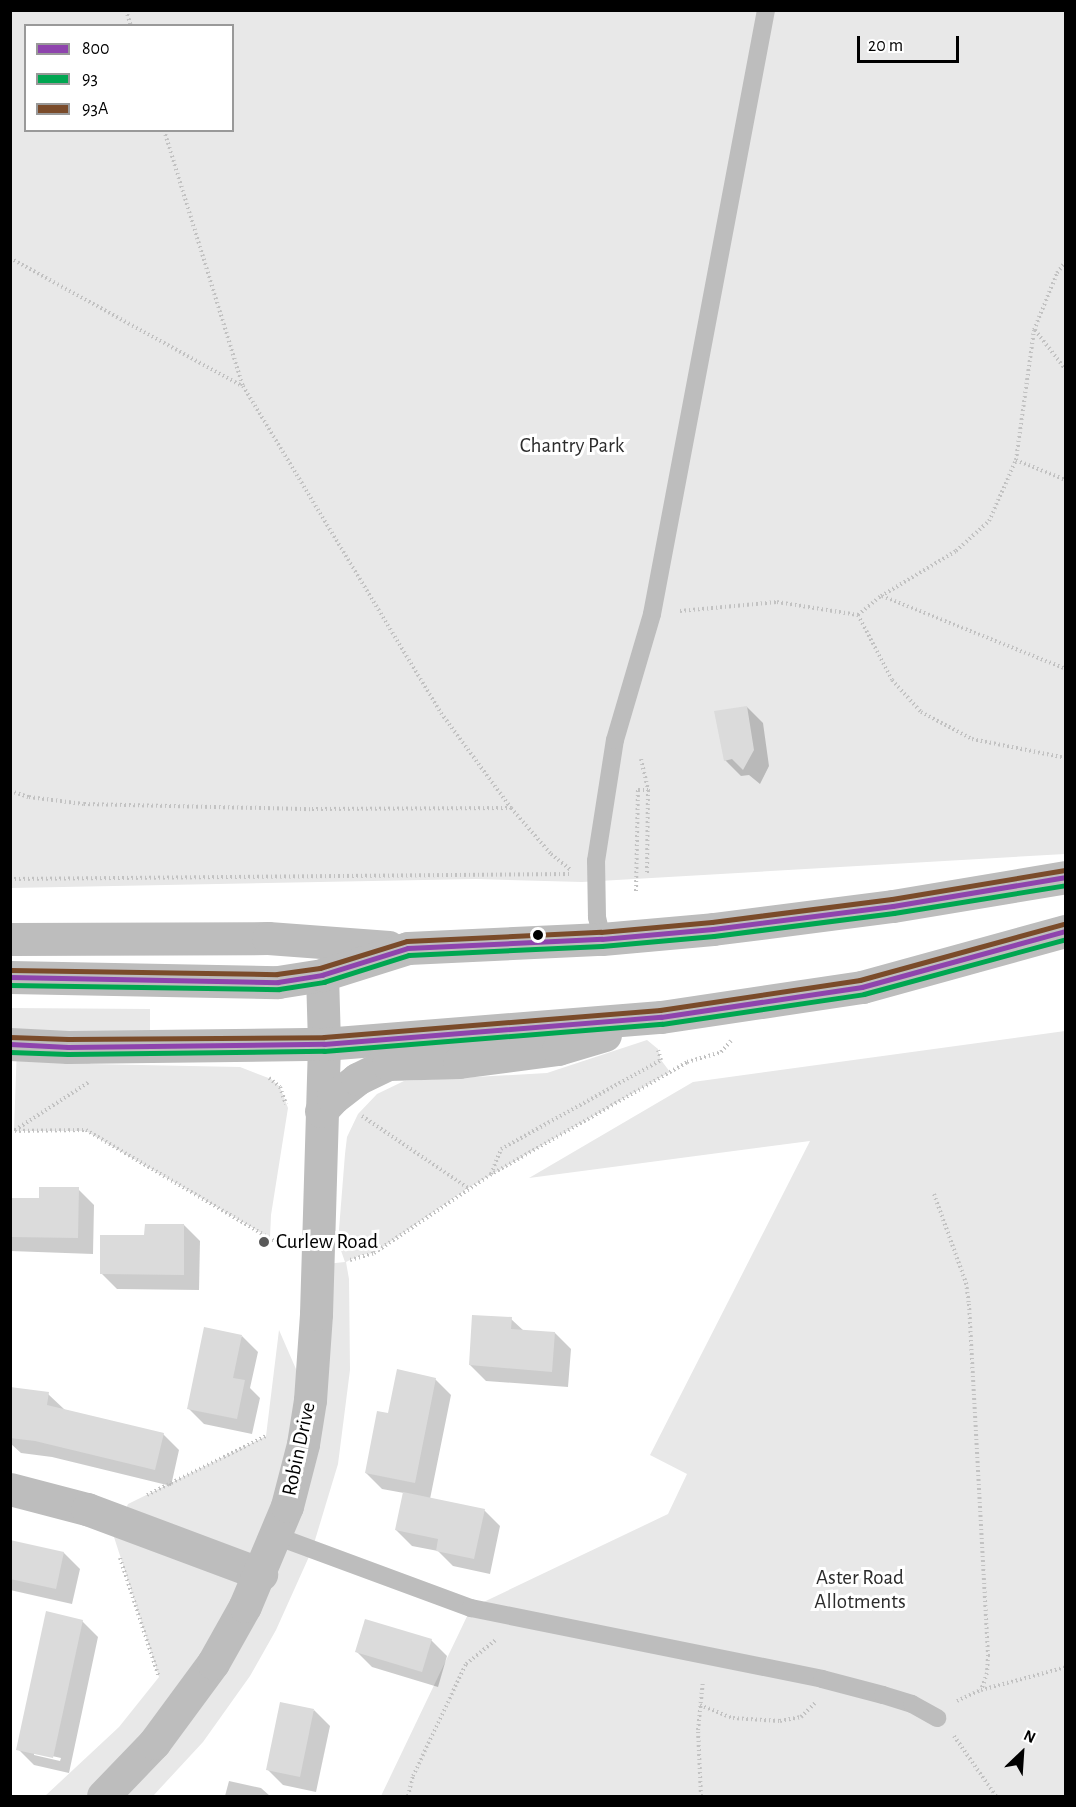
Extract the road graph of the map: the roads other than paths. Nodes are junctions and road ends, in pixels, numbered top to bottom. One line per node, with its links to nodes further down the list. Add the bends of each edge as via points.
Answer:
1 (766, 10): 5 (lane, via 652,614 615,740 596,861 597,917)
2 (1065, 876): 5 (main road, via 831,915)
3 (1065, 931): 9 (main road, via 862,987)
4 (10, 939): 6 (main road, via 268,938)
5 (602, 939): 6 (main road)
6 (408, 948): 7 (main road)
7 (322, 975): 8 (main road, via 278,982); 11 (main road, Robin Drive)
8 (10, 977)
9 (642, 1018): 11 (main road); 12 (main road, via 602,1036 558,1049 459,1062 388,1064 357,1079)
10 (10, 1044): 11 (main road)
11 (324, 1044): 12 (main road, Robin Drive)
12 (321, 1111): 14 (main road, Robin Drive, via 316,1314 307,1422)
13 (10, 1489): 15 (main road, via 87,1509)
14 (276, 1536): 15 (main road, Robin Drive); 16 (lane, via 471,1608 822,1680 912,1704)
15 (261, 1574): 17 (main road, Robin Drive, via 231,1634 203,1677 154,1743)
16 (937, 1718)
17 (103, 1797)

